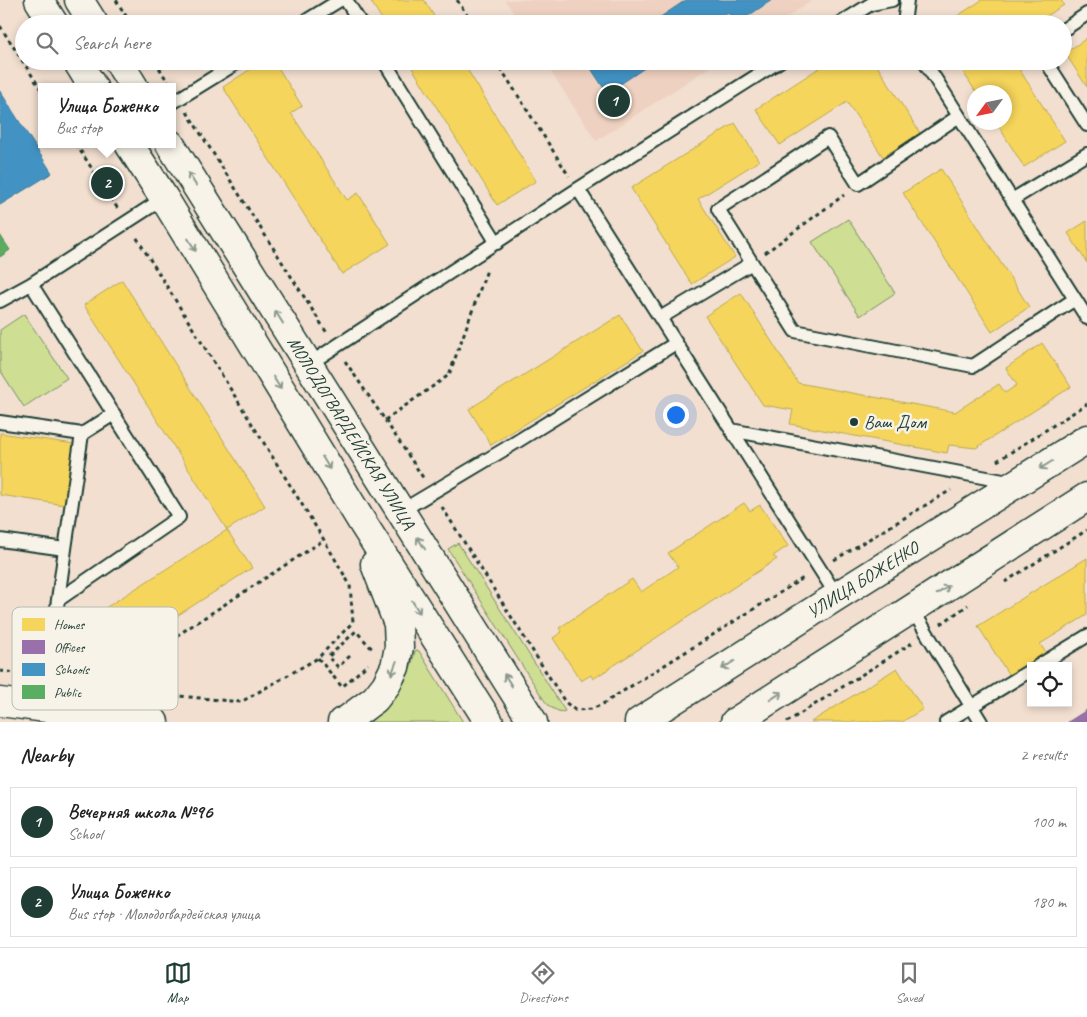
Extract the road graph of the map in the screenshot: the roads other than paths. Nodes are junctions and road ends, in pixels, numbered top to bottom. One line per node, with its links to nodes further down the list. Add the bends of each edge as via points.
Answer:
1 (39, 0): 8 (street)
2 (79, 0): 9 (street)
3 (340, 0): 10 (lane)
4 (346, 0): 11 (lane)
5 (892, 0): 12 (lane, via 871,4)
6 (906, 0): 13 (lane)
7 (1087, 14): 14 (lane)
8 (48, 15)
9 (88, 15)
10 (316, 15)
11 (355, 15)
12 (853, 15)
13 (905, 15)
14 (1072, 24)
15 (83, 70): 22 (street)
16 (124, 70): 23 (street)
17 (225, 70): 24 (lane)
18 (390, 70): 33 (lane)
19 (766, 70): 30 (lane)
20 (930, 70): 25 (lane)
21 (1052, 70): 26 (lane)
22 (91, 83)
23 (132, 83)
24 (176, 100)
25 (959, 116): 32 (lane); 34 (lane, via 858,184 828,137 718,209)
26 (1087, 125)
27 (132, 148): 31 (street, МОЛОДОГВАРДЕЙСКАЯ УЛИЦА)
28 (173, 148): 41 (street, МОЛОДОГВАРДЕЙСКАЯ УЛИЦА, one-way to 28)
29 (1087, 154): 32 (lane)
30 (578, 189): 33 (lane); 38 (lane)
31 (164, 198): 35 (lane); 50 (street, МОЛОДОГВАРДЕЙСКАЯ УЛИЦА, one-way to 50)
32 (1012, 200): 36 (lane)
33 (496, 242): 41 (lane)
34 (752, 262): 36 (lane, via 795,331 973,366); 38 (lane)
35 (31, 284): 37 (lane); 42 (lane)
36 (1075, 299): 39 (lane)
37 (0, 301)
38 (660, 318): 40 (lane)
39 (1087, 318)
40 (676, 343): 44 (lane); 49 (lane)
41 (309, 364): 49 (street, МОЛОДОГВАРДЕЙСКАЯ УЛИЦА)
42 (114, 414): 45 (lane); 54 (lane, via 179,517)
43 (0, 422): 45 (lane)
44 (731, 430): 47 (lane); 53 (lane)
45 (82, 434): 52 (lane)
46 (1087, 439): 47 (street, УЛИЦА БОЖЕНКО, one-way to 47)
47 (1017, 484): 53 (street, УЛИЦА БОЖЕНКО)
48 (1087, 497): 56 (street, one-way to 48)
49 (401, 511): 65 (street, МОЛОДОГВАРДЕЙСКАЯ УЛИЦА, one-way to 49)
50 (362, 522): 63 (street, one-way to 63, via 398,624 399,647 395,667 386,685 375,699); 64 (street, МОЛОДОГВАРДЕЙСКАЯ УЛИЦА, one-way to 64)
51 (0, 540): 52 (lane)
52 (65, 549): 54 (lane)
53 (837, 596): 66 (street, УЛИЦА БОЖЕНКО, one-way to 66)
54 (58, 600): 55 (lane)
55 (57, 607)
56 (912, 609): 60 (lane); 67 (street, one-way to 56)
57 (1087, 636): 58 (lane)
58 (1045, 662)
59 (1027, 672): 60 (lane)
60 (972, 706): 68 (lane); 69 (lane)
61 (59, 710): 62 (street)
62 (154, 722)
63 (342, 722)
64 (489, 722)
65 (534, 722)
66 (638, 722)
67 (735, 722)
68 (946, 722)
69 (981, 722)

